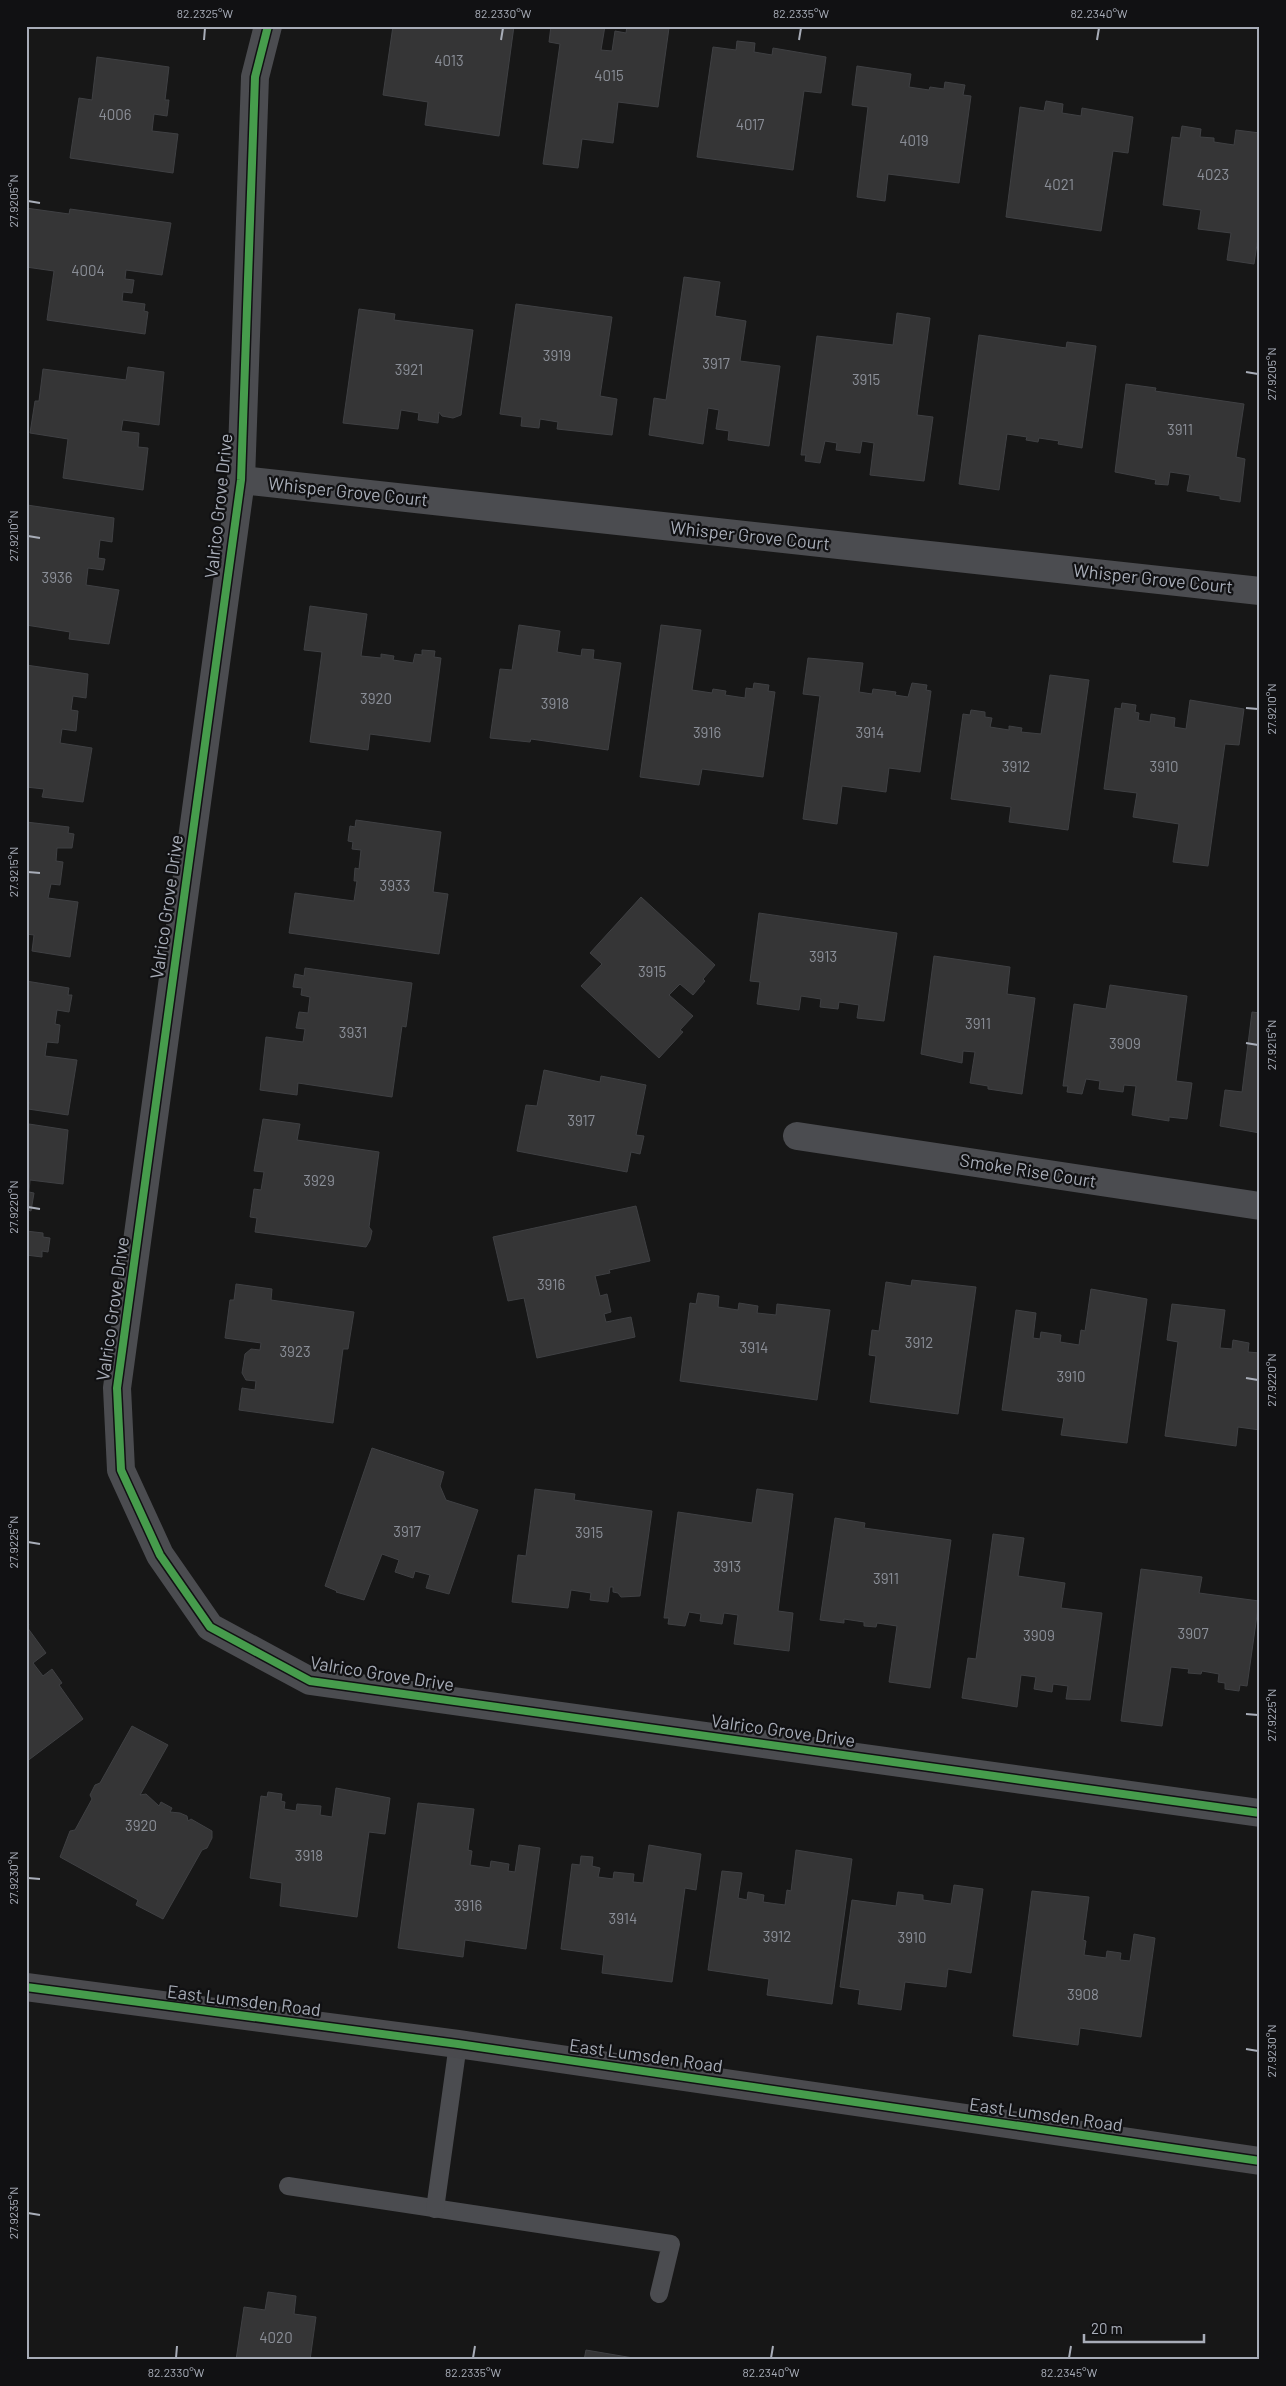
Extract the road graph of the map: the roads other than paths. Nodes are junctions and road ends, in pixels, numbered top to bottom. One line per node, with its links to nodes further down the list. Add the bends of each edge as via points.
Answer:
1 (268, 26): 2 (street, Valrico Grove Drive, via 255,77)
2 (241, 480): 3 (street, Whisper Grove Court); 6 (street, Valrico Grove Drive, via 117,1388 121,1470 160,1555 210,1627 310,1681)
3 (1260, 591)
4 (797, 1136): 5 (street, Smoke Rise Court)
5 (1260, 1206)
6 (1260, 1813)
7 (26, 1987): 8 (street, East Lumsden Road)
8 (458, 2044): 9 (street, East Lumsden Road); 11 (lane)
9 (1260, 2161)
10 (288, 2186): 11 (lane)
11 (435, 2208): 12 (lane, via 671,2244)
12 (659, 2294)

